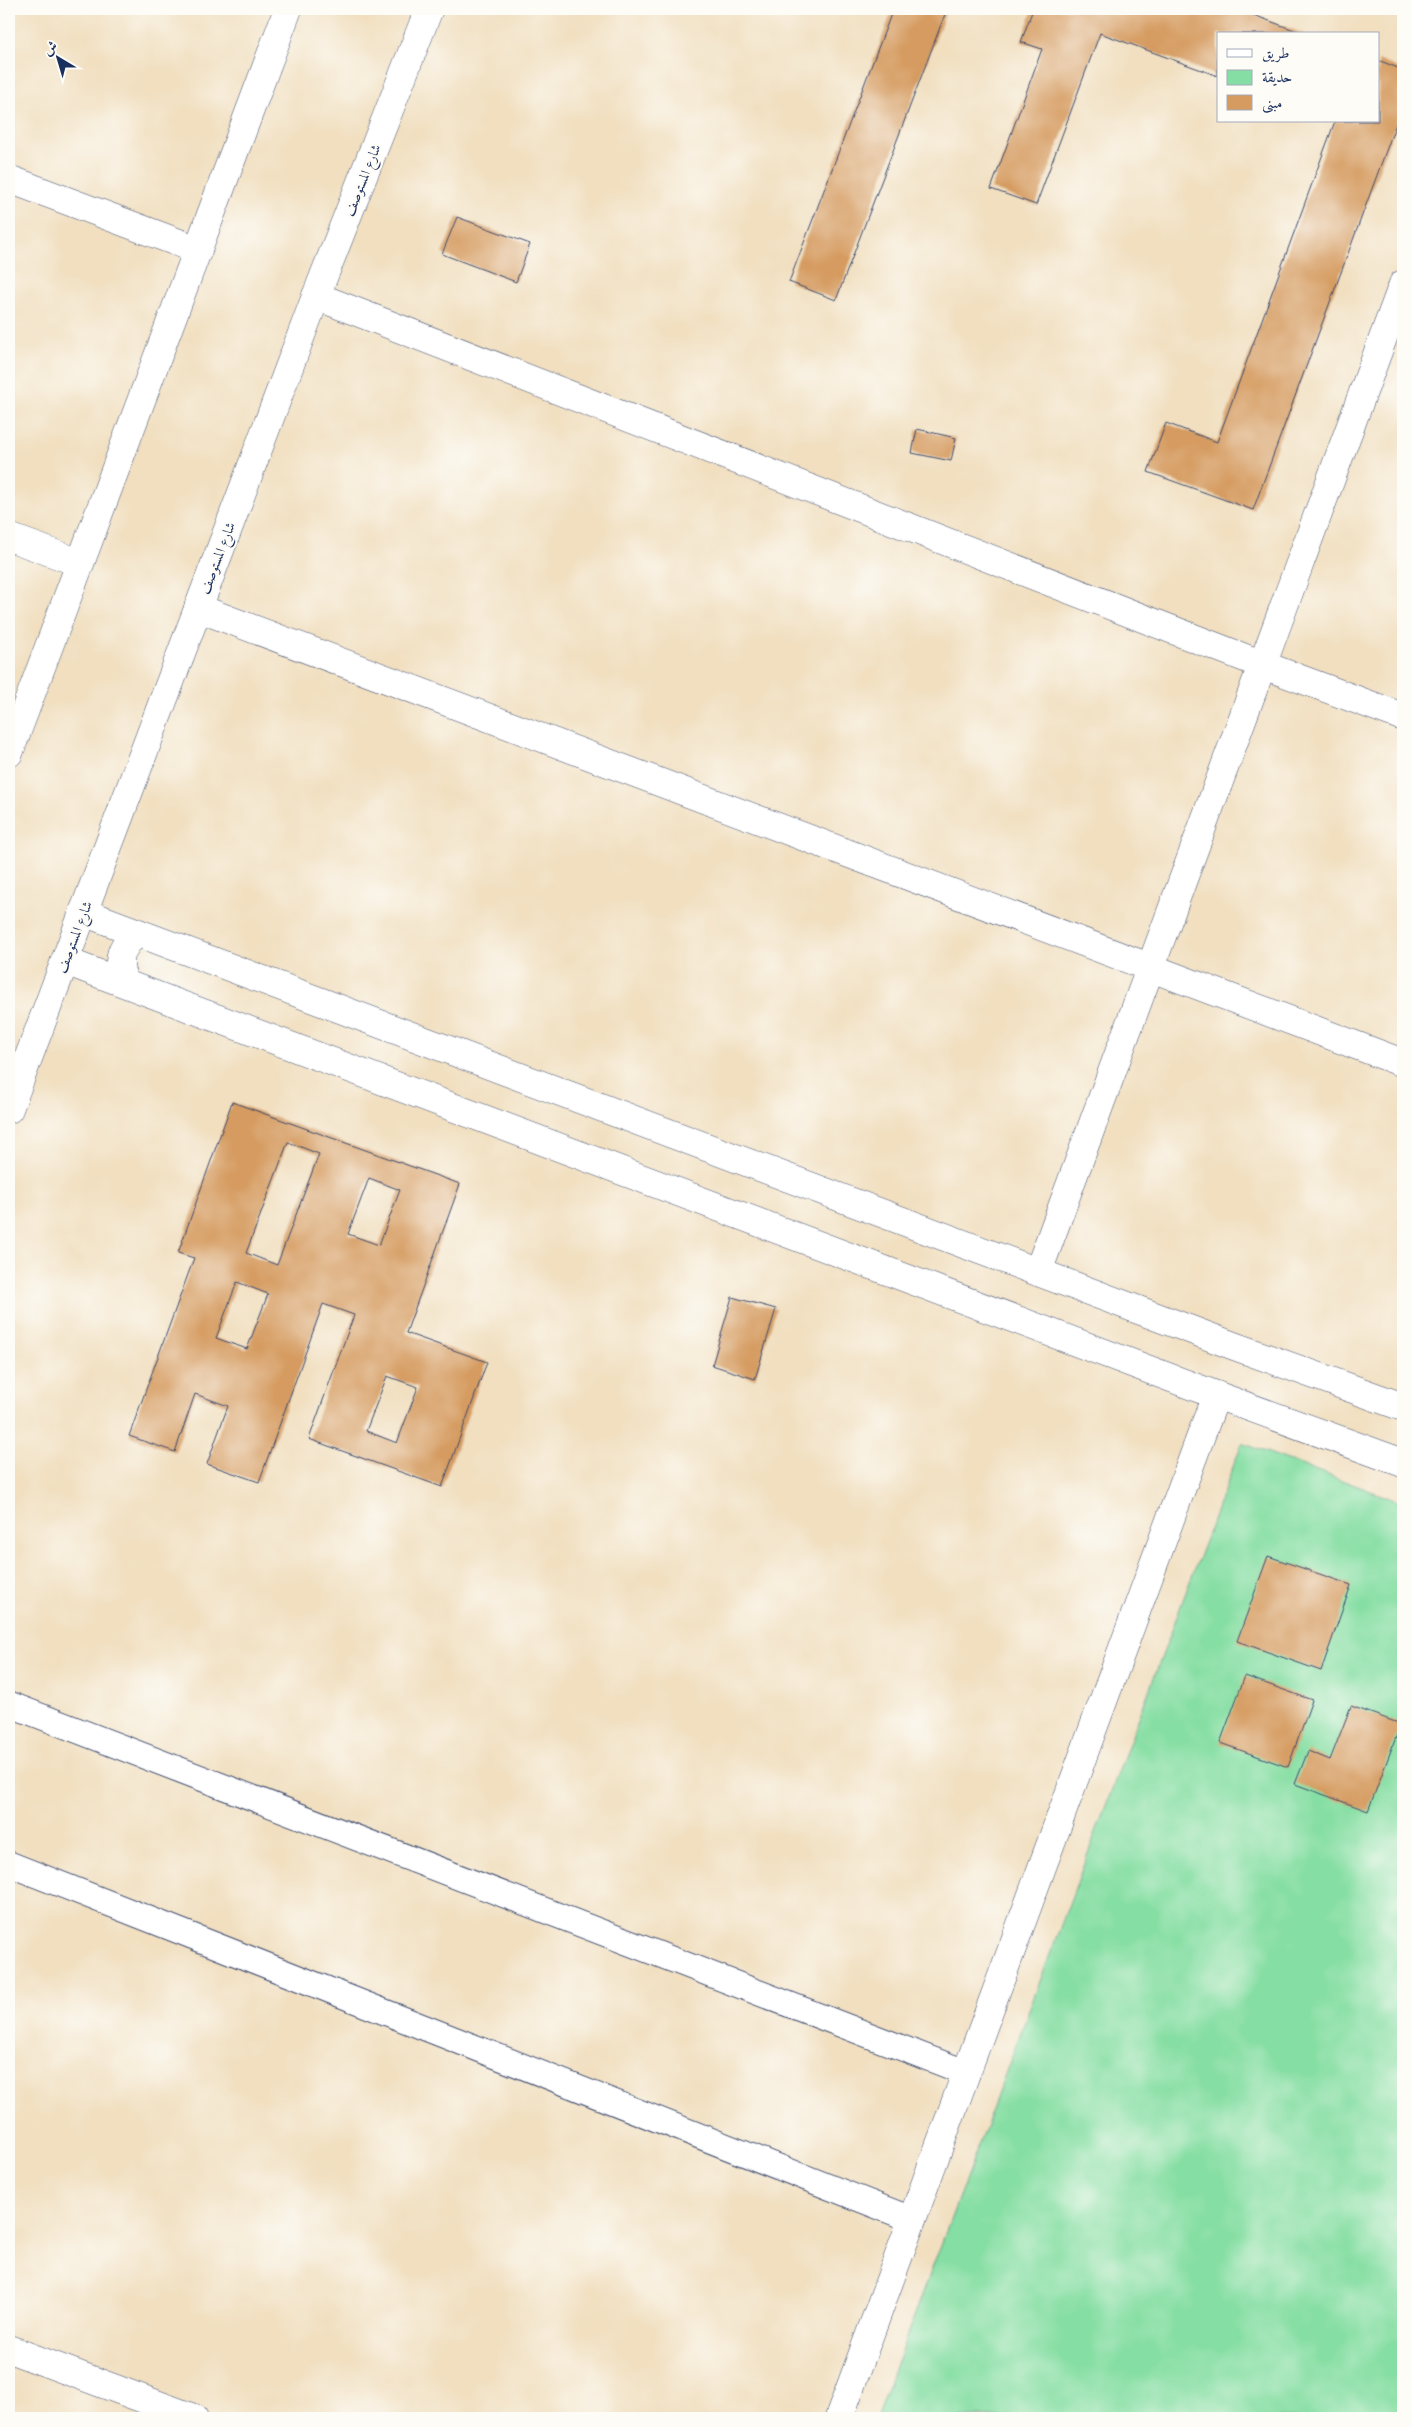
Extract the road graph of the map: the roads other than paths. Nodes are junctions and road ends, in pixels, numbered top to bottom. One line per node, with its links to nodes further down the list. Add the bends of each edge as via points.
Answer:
1 (288, 9): 4 (street)
2 (429, 9): 6 (street, شارع المستوصف)
3 (9, 179): 4 (street)
4 (198, 250): 9 (street)
5 (1403, 284): 7 (street)
6 (316, 296): 10 (street, شارع المستوصف); 11 (street)
7 (1396, 325): 11 (street)
8 (9, 537): 9 (street)
9 (80, 563): 13 (street)
10 (198, 608): 14 (street, شارع المستوصف); 17 (street)
11 (1263, 665): 12 (street); 17 (street)
12 (1403, 716)
13 (9, 754)
14 (84, 912): 15 (street); 16 (street, شارع المستوصف)
15 (138, 933): 18 (street, via 129,939 119,957); 21 (street)
16 (65, 961): 18 (street); 20 (street, شارع المستوصف)
17 (1151, 968): 19 (street); 21 (street)
18 (124, 983): 22 (street)
19 (1403, 1063)
20 (9, 1109)
21 (1038, 1272): 23 (street)
22 (1216, 1395): 24 (street); 27 (street)
23 (1403, 1407)
24 (1403, 1463)
25 (9, 1704): 27 (lane)
26 (9, 1864): 28 (lane)
27 (967, 2073): 28 (street)
28 (913, 2220): 31 (street)
29 (9, 2350): 30 (street)
30 (194, 2418)
31 (839, 2418)

